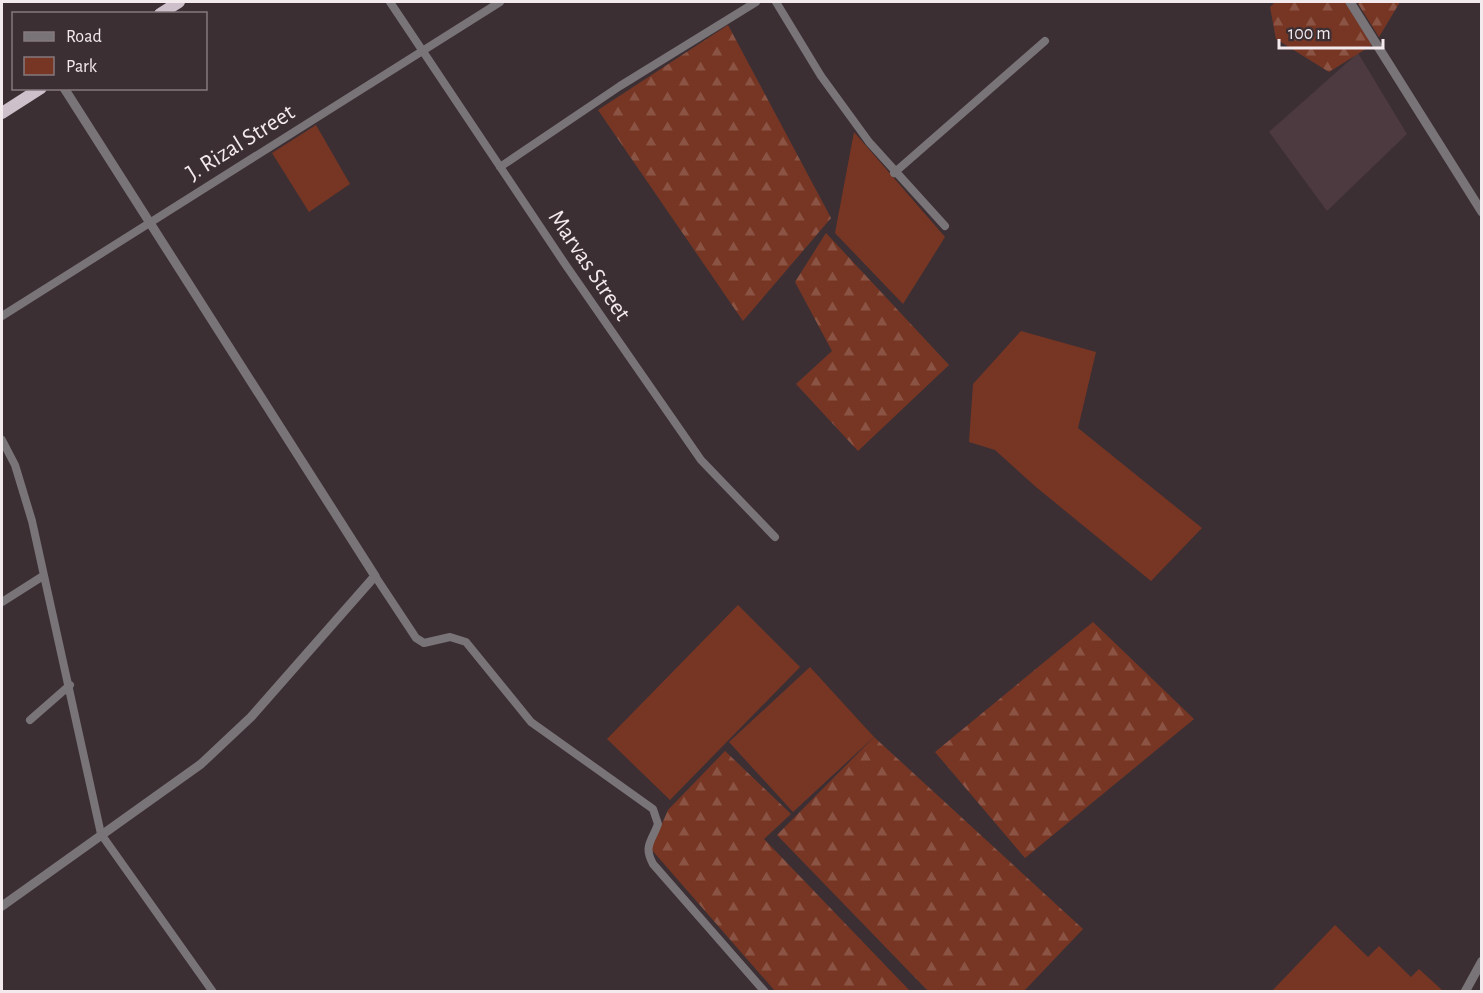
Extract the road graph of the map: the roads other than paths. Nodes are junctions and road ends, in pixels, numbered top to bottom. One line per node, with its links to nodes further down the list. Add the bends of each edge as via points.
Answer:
1 (179, 2): 7 (highway)
2 (390, 2): 9 (street, Marvas Street)
3 (500, 2): 9 (street, J. Rizal Street)
4 (756, 2): 13 (street, via 620,86)
5 (776, 2): 14 (street, via 836,98)
6 (1350, 2): 15 (street)
7 (163, 12)
8 (1045, 41): 14 (street)
9 (422, 50): 13 (street, Marvas Street); 16 (street, J. Rizal Street)
10 (38, 90): 12 (highway)
11 (65, 90): 16 (street)
12 (2, 113)
13 (500, 167): 20 (street, Marvas Street, via 701,460)
14 (894, 173): 17 (street)
15 (1482, 212)
16 (150, 223): 18 (street, J. Rizal Street); 22 (street)
17 (945, 226)
18 (2, 316)
19 (2, 440): 21 (street, via 15,465 32,521)
20 (775, 537)
21 (43, 576): 23 (street); 24 (street)
22 (375, 576): 26 (street, via 223,744 180,781); 30 (street, via 416,638 424,643 450,637 466,642 531,722 653,809 658,824 647,851 653,864)
23 (2, 602)
24 (70, 685): 25 (street); 26 (street)
25 (30, 720)
26 (101, 834): 27 (street); 29 (street)
27 (2, 906)
28 (1482, 961): 31 (street)
29 (213, 992)
30 (765, 992)
31 (1466, 992)

